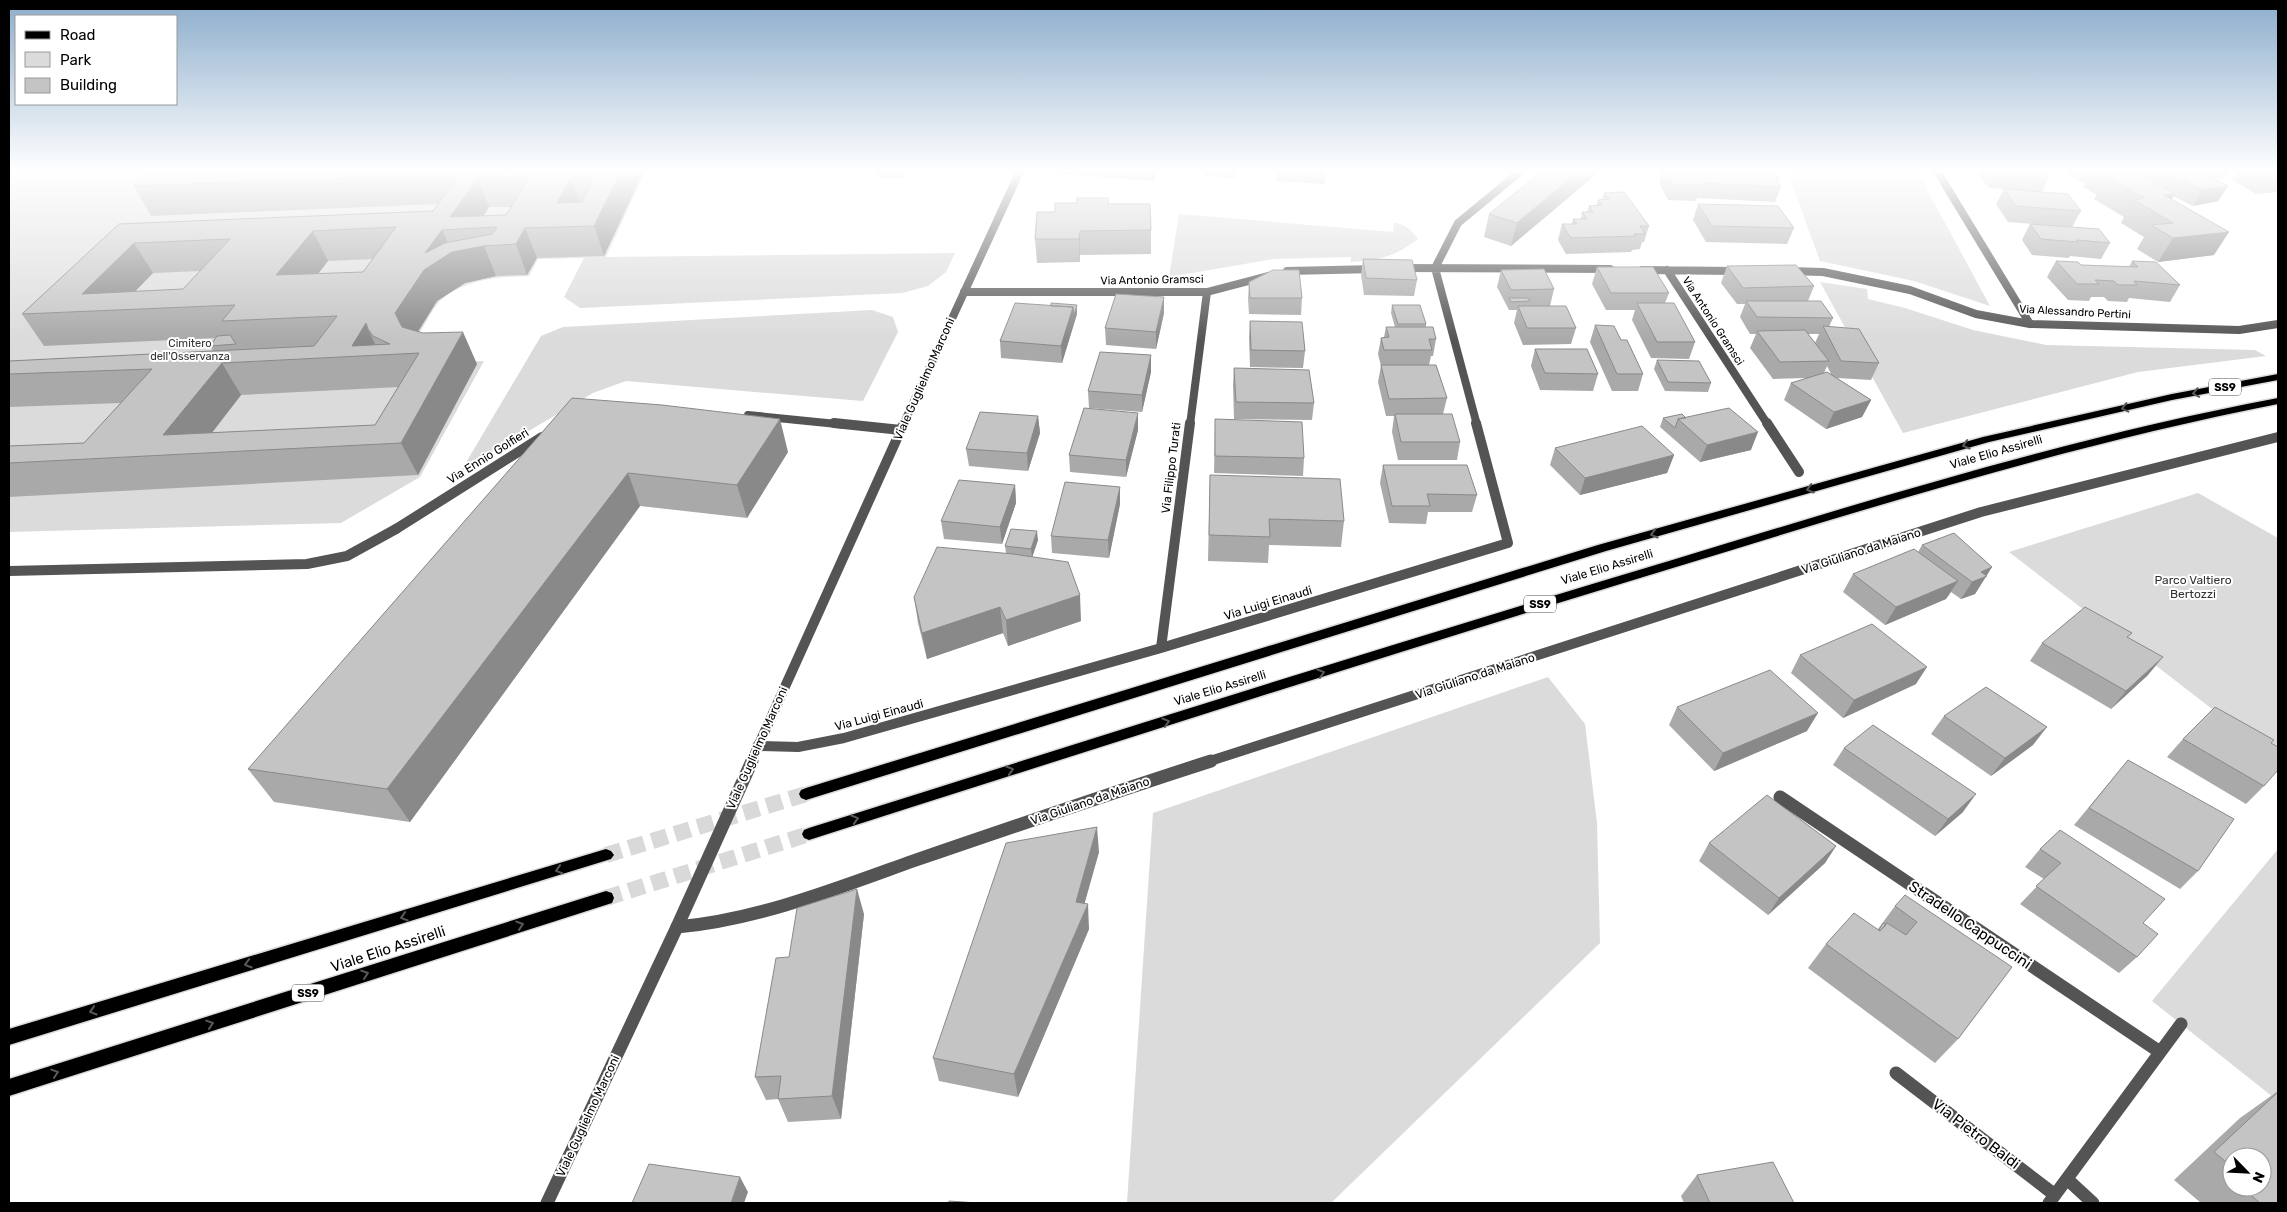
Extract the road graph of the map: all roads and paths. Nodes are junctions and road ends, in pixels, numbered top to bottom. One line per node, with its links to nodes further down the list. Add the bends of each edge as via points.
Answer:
1 (994, 228): 12 (street, Viale Guglielmo Marconi)
2 (1456, 228): 4 (street)
3 (1971, 228): 14 (street)
4 (1435, 268): 6 (street); 7 (street); 24 (street, Via Luigi Einaudi, via 1508,543)
5 (1385, 269): 13 (street, Via Antonio Gramsci, via 1286,271)
6 (1395, 269)
7 (1618, 270)
8 (1638, 270): 9 (street, Via Antonio Gramsci)
9 (1667, 270): 10 (street); 22 (street, Via Antonio Gramsci)
10 (1745, 271)
11 (1784, 271): 14 (street, Via Alessandro Pertini, via 1823,272 1910,290 1976,314)
12 (964, 292): 13 (street, Via Antonio Gramsci); 19 (street, Viale Guglielmo Marconi)
13 (1207, 292): 24 (street, Via Filippo Turati)
14 (2030, 324): 15 (street, Via Alessandro Pertini, via 2239,330)
15 (2278, 324)
16 (2278, 377): 26 (main road, Viale Elio Assirelli / SS9, one-way to 26, via 2172,397 1987,439 1595,550)
17 (2278, 401): 28 (main road, Viale Elio Assirelli / SS9, one-way to 17, via 1605,584 2028,459 2214,412)
18 (734, 414): 19 (street)
19 (901, 430): 25 (street, Viale Guglielmo Marconi)
20 (548, 433): 23 (street, Via Ennio Golfieri, via 347,556 307,564)
21 (2278, 437): 31 (street, Via Giuliano da Maiano, via 1981,512 1097,798 799,901 699,925)
22 (1799, 472)
23 (9, 571)
24 (1161, 648): 25 (street, Via Luigi Einaudi, via 844,738 798,747)
25 (757, 746): 31 (street, Viale Guglielmo Marconi)
26 (806, 794)
27 (1780, 797): 34 (street, Stradello Cappuccini)
28 (809, 834)
29 (606, 855): 33 (main road, Viale Elio Assirelli, one-way to 33)
30 (606, 898): 36 (main road, Viale Elio Assirelli / SS9, one-way to 30)
31 (677, 926): 39 (street, Viale Guglielmo Marconi)
32 (2181, 1024): 34 (street)
33 (9, 1037)
34 (2160, 1052): 37 (street)
35 (1896, 1074): 38 (street, Via Pietro Baldi)
36 (9, 1088)
37 (2067, 1179): 38 (street); 40 (street)
38 (2052, 1199)
39 (547, 1203)
40 (2092, 1203)

